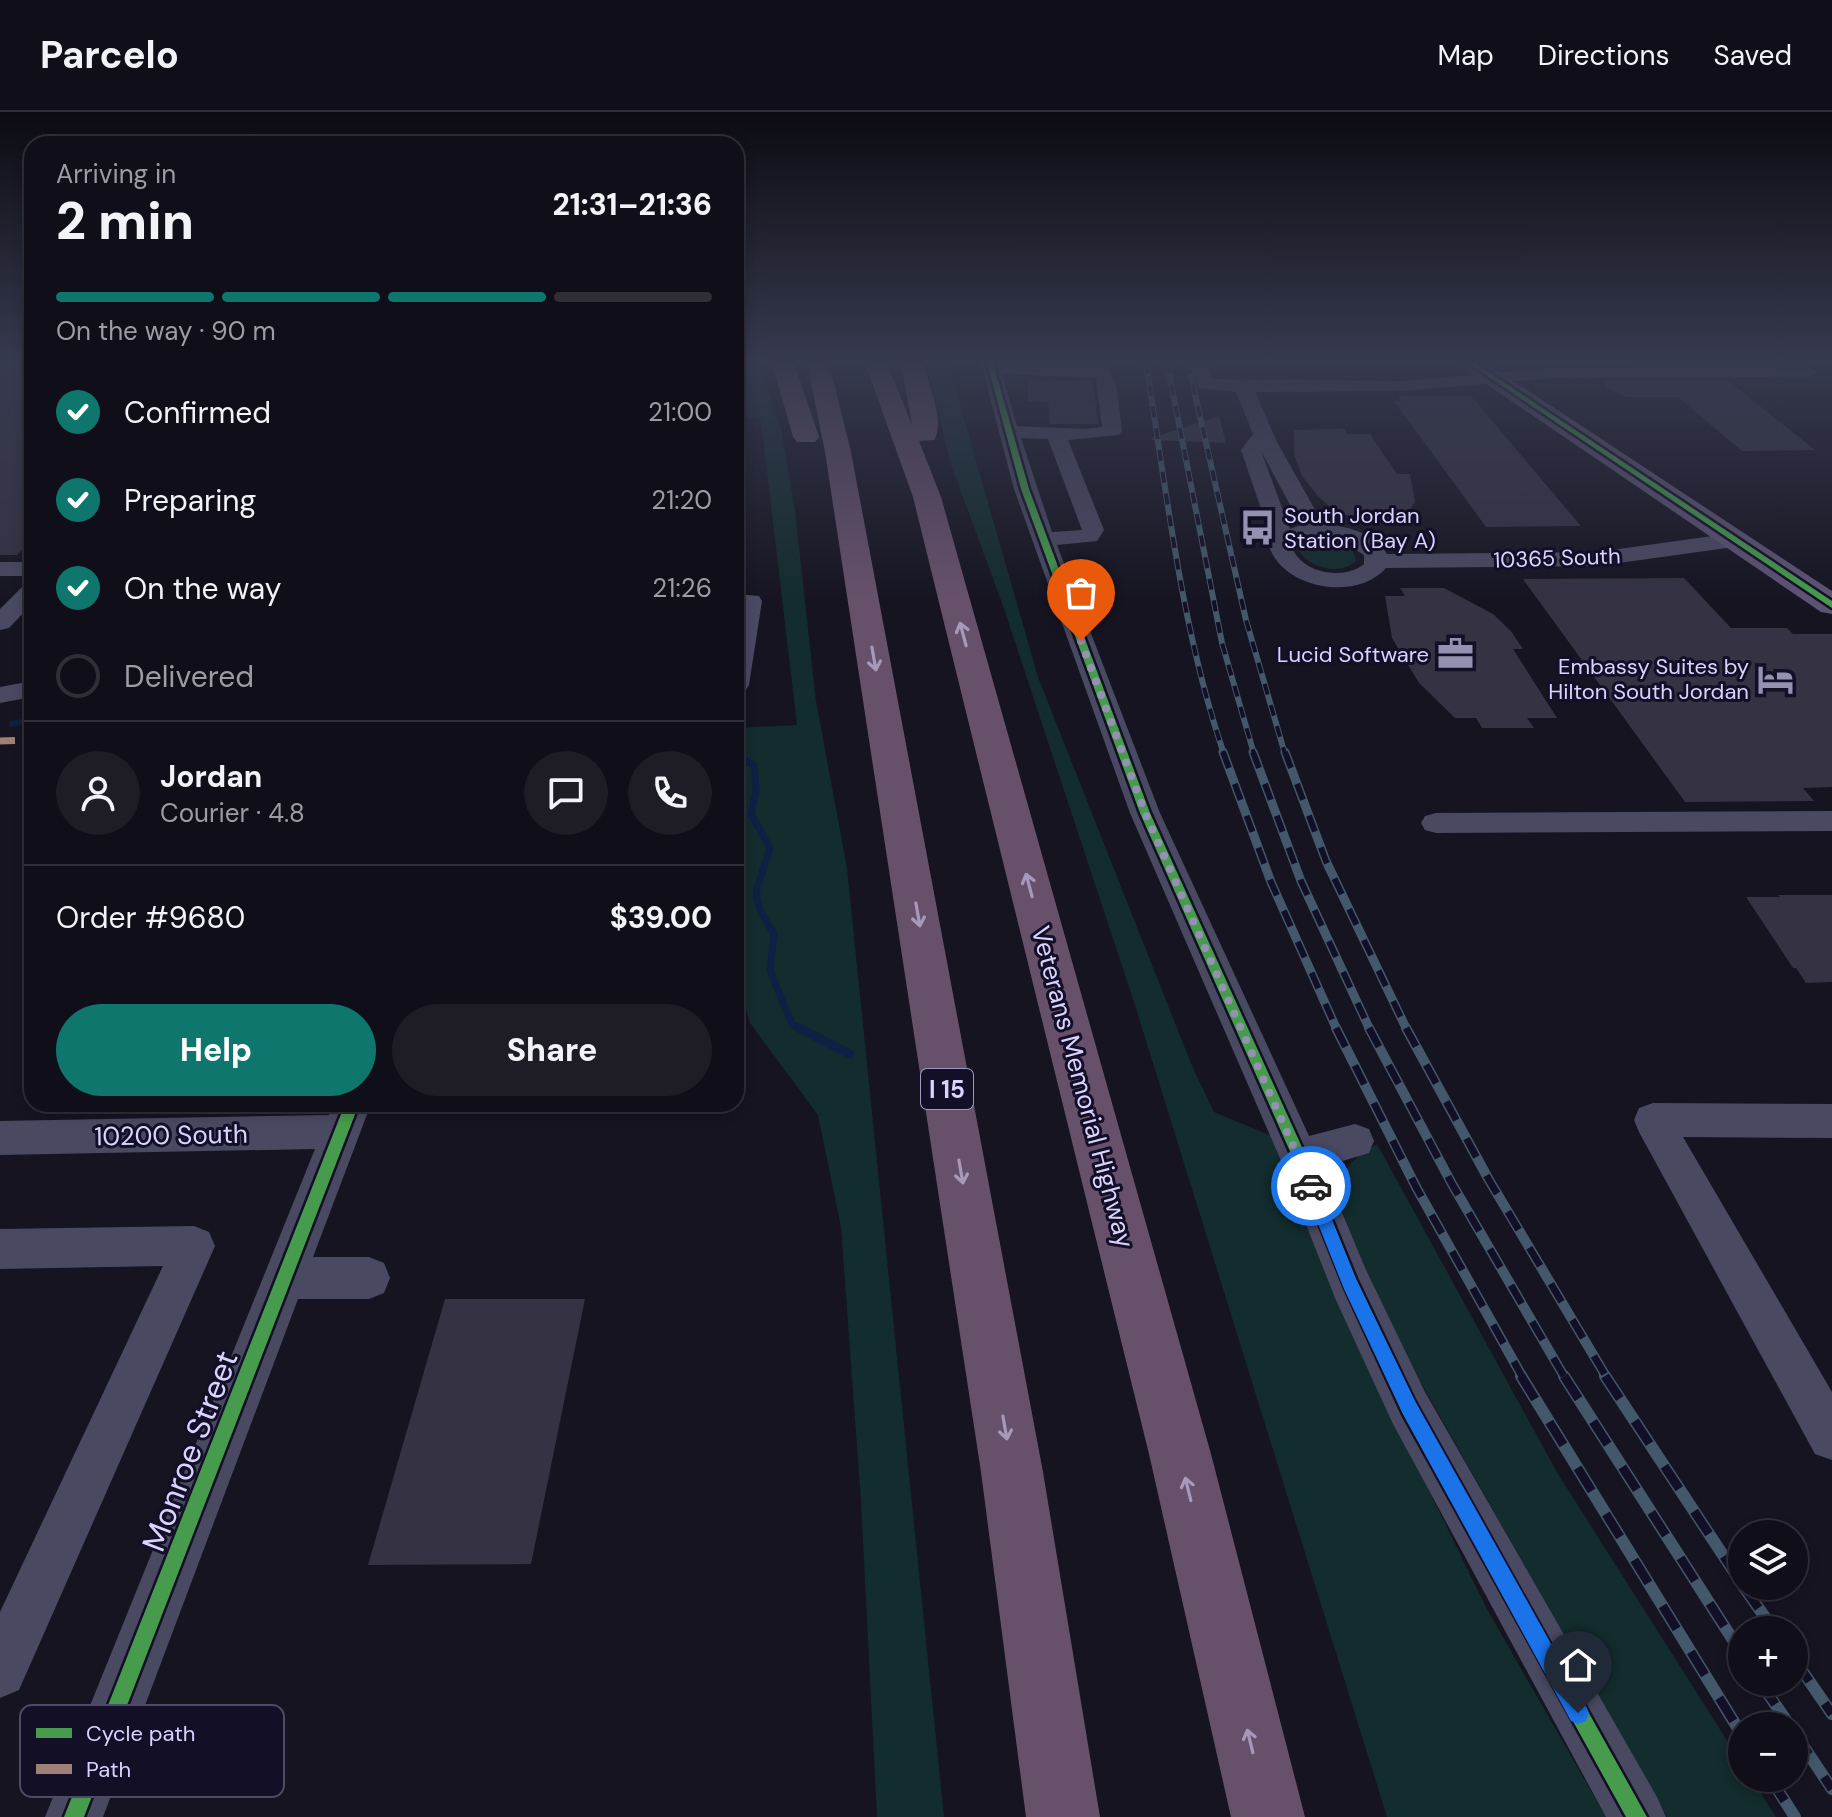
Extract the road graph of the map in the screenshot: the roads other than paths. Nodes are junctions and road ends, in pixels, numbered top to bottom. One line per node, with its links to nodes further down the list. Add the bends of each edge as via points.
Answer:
1 (807, 443): 21 (highway)
2 (836, 443): 21 (highway, I 15)
3 (906, 443): 10 (highway, Veterans Memorial Highway)
4 (925, 443): 10 (highway)
5 (1013, 443): 13 (street)
6 (1059, 443): 13 (street, via 1093,530 1089,536)
7 (1257, 443): 14 (street, via 1251,450)
8 (1267, 443): 11 (street)
9 (1590, 443): 12 (main road)
10 (927, 497): 42 (highway, Veterans Memorial Highway, one-way to 10, via 1180,1454)
11 (1315, 530): 14 (street); 15 (street, 10365 South, via 1344,534)
12 (1724, 533): 15 (street, 10365 South, via 1597,559); 20 (main road)
13 (1045, 539): 32 (street, via 1145,813)
14 (1283, 541): 15 (street, 10365 South, via 1280,552 1286,561 1324,578 1362,577 1373,571)
15 (1373, 553)
16 (0, 569): 17 (street)
17 (24, 569)
18 (24, 598): 22 (street)
19 (744, 601): 23 (street, via 750,601)
20 (1832, 605)
21 (866, 611): 41 (highway, I 15, one-way to 41, via 1012,1472)
22 (0, 623)
23 (744, 637)
24 (24, 690): 25 (street)
25 (0, 695)
26 (1832, 821): 27 (street)
27 (1436, 823)
28 (347, 1118): 30 (street, 10200 South); 34 (street, Monroe Street)
29 (1832, 1121): 36 (street, via 1653,1120)
30 (0, 1138)
31 (1355, 1141): 32 (street)
32 (1299, 1156): 43 (street, via 1350,1283 1409,1408)
33 (0, 1249): 37 (street, via 194,1246)
34 (286, 1278): 35 (street); 38 (street, Monroe Street)
35 (369, 1278)
36 (1832, 1437)
37 (0, 1671)
38 (118, 1705)
39 (82, 1797): 40 (street, Monroe Street)
40 (74, 1817)
41 (1063, 1817)
42 (1268, 1817)
43 (1637, 1817)

